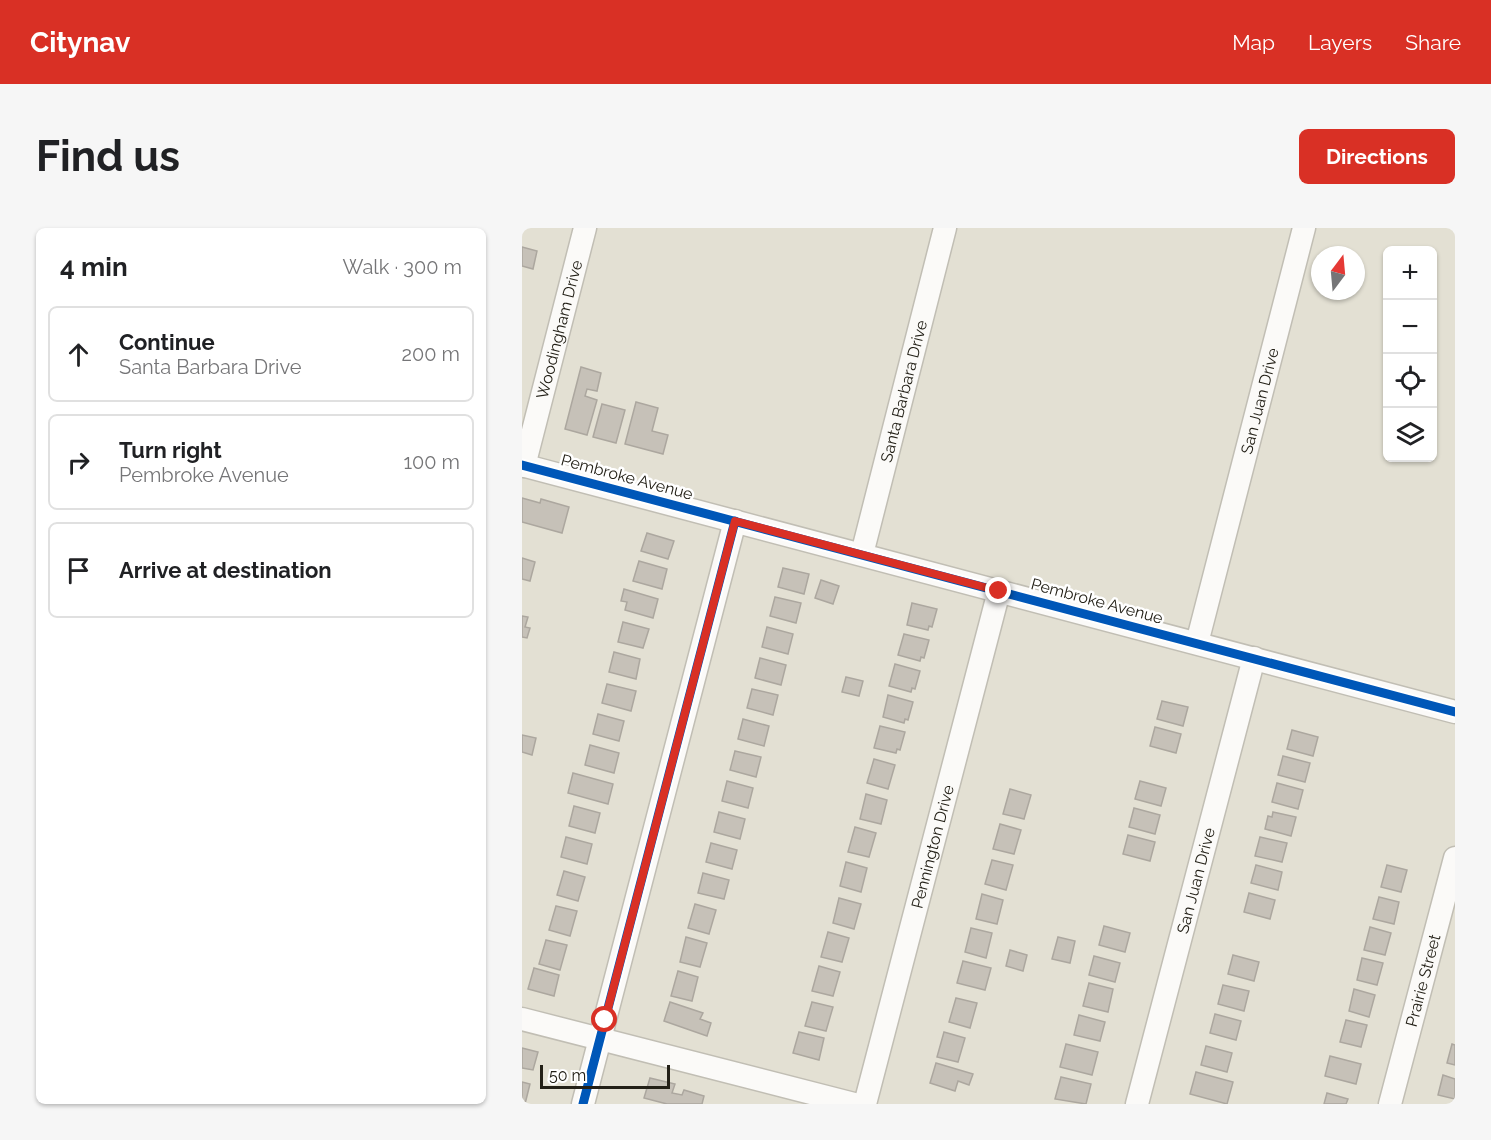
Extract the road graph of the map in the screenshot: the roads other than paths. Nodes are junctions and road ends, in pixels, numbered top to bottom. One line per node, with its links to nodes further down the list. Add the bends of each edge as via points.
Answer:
1 (585, 228): 4 (street, Woodingham Drive)
2 (945, 228): 6 (street, Santa Barbara Drive)
3 (1304, 228): 8 (street, San Juan Drive)
4 (523, 465): 5 (street, Pembroke Avenue)
5 (735, 521): 6 (street, Pembroke Avenue); 13 (street)
6 (862, 554): 7 (street, Pembroke Avenue)
7 (999, 591): 8 (street, Pembroke Avenue); 16 (street, Pennington Drive)
8 (1197, 643): 9 (street, Pembroke Avenue)
9 (1254, 658): 10 (street, Pembroke Avenue); 17 (street, San Juan Drive)
10 (1455, 712)
11 (1455, 858): 18 (street, Prairie Street)
12 (522, 1019): 13 (street)
13 (600, 1039): 14 (street); 15 (street)
14 (583, 1104)
15 (854, 1104)
16 (865, 1104)
17 (1137, 1104)
18 (1390, 1104)

